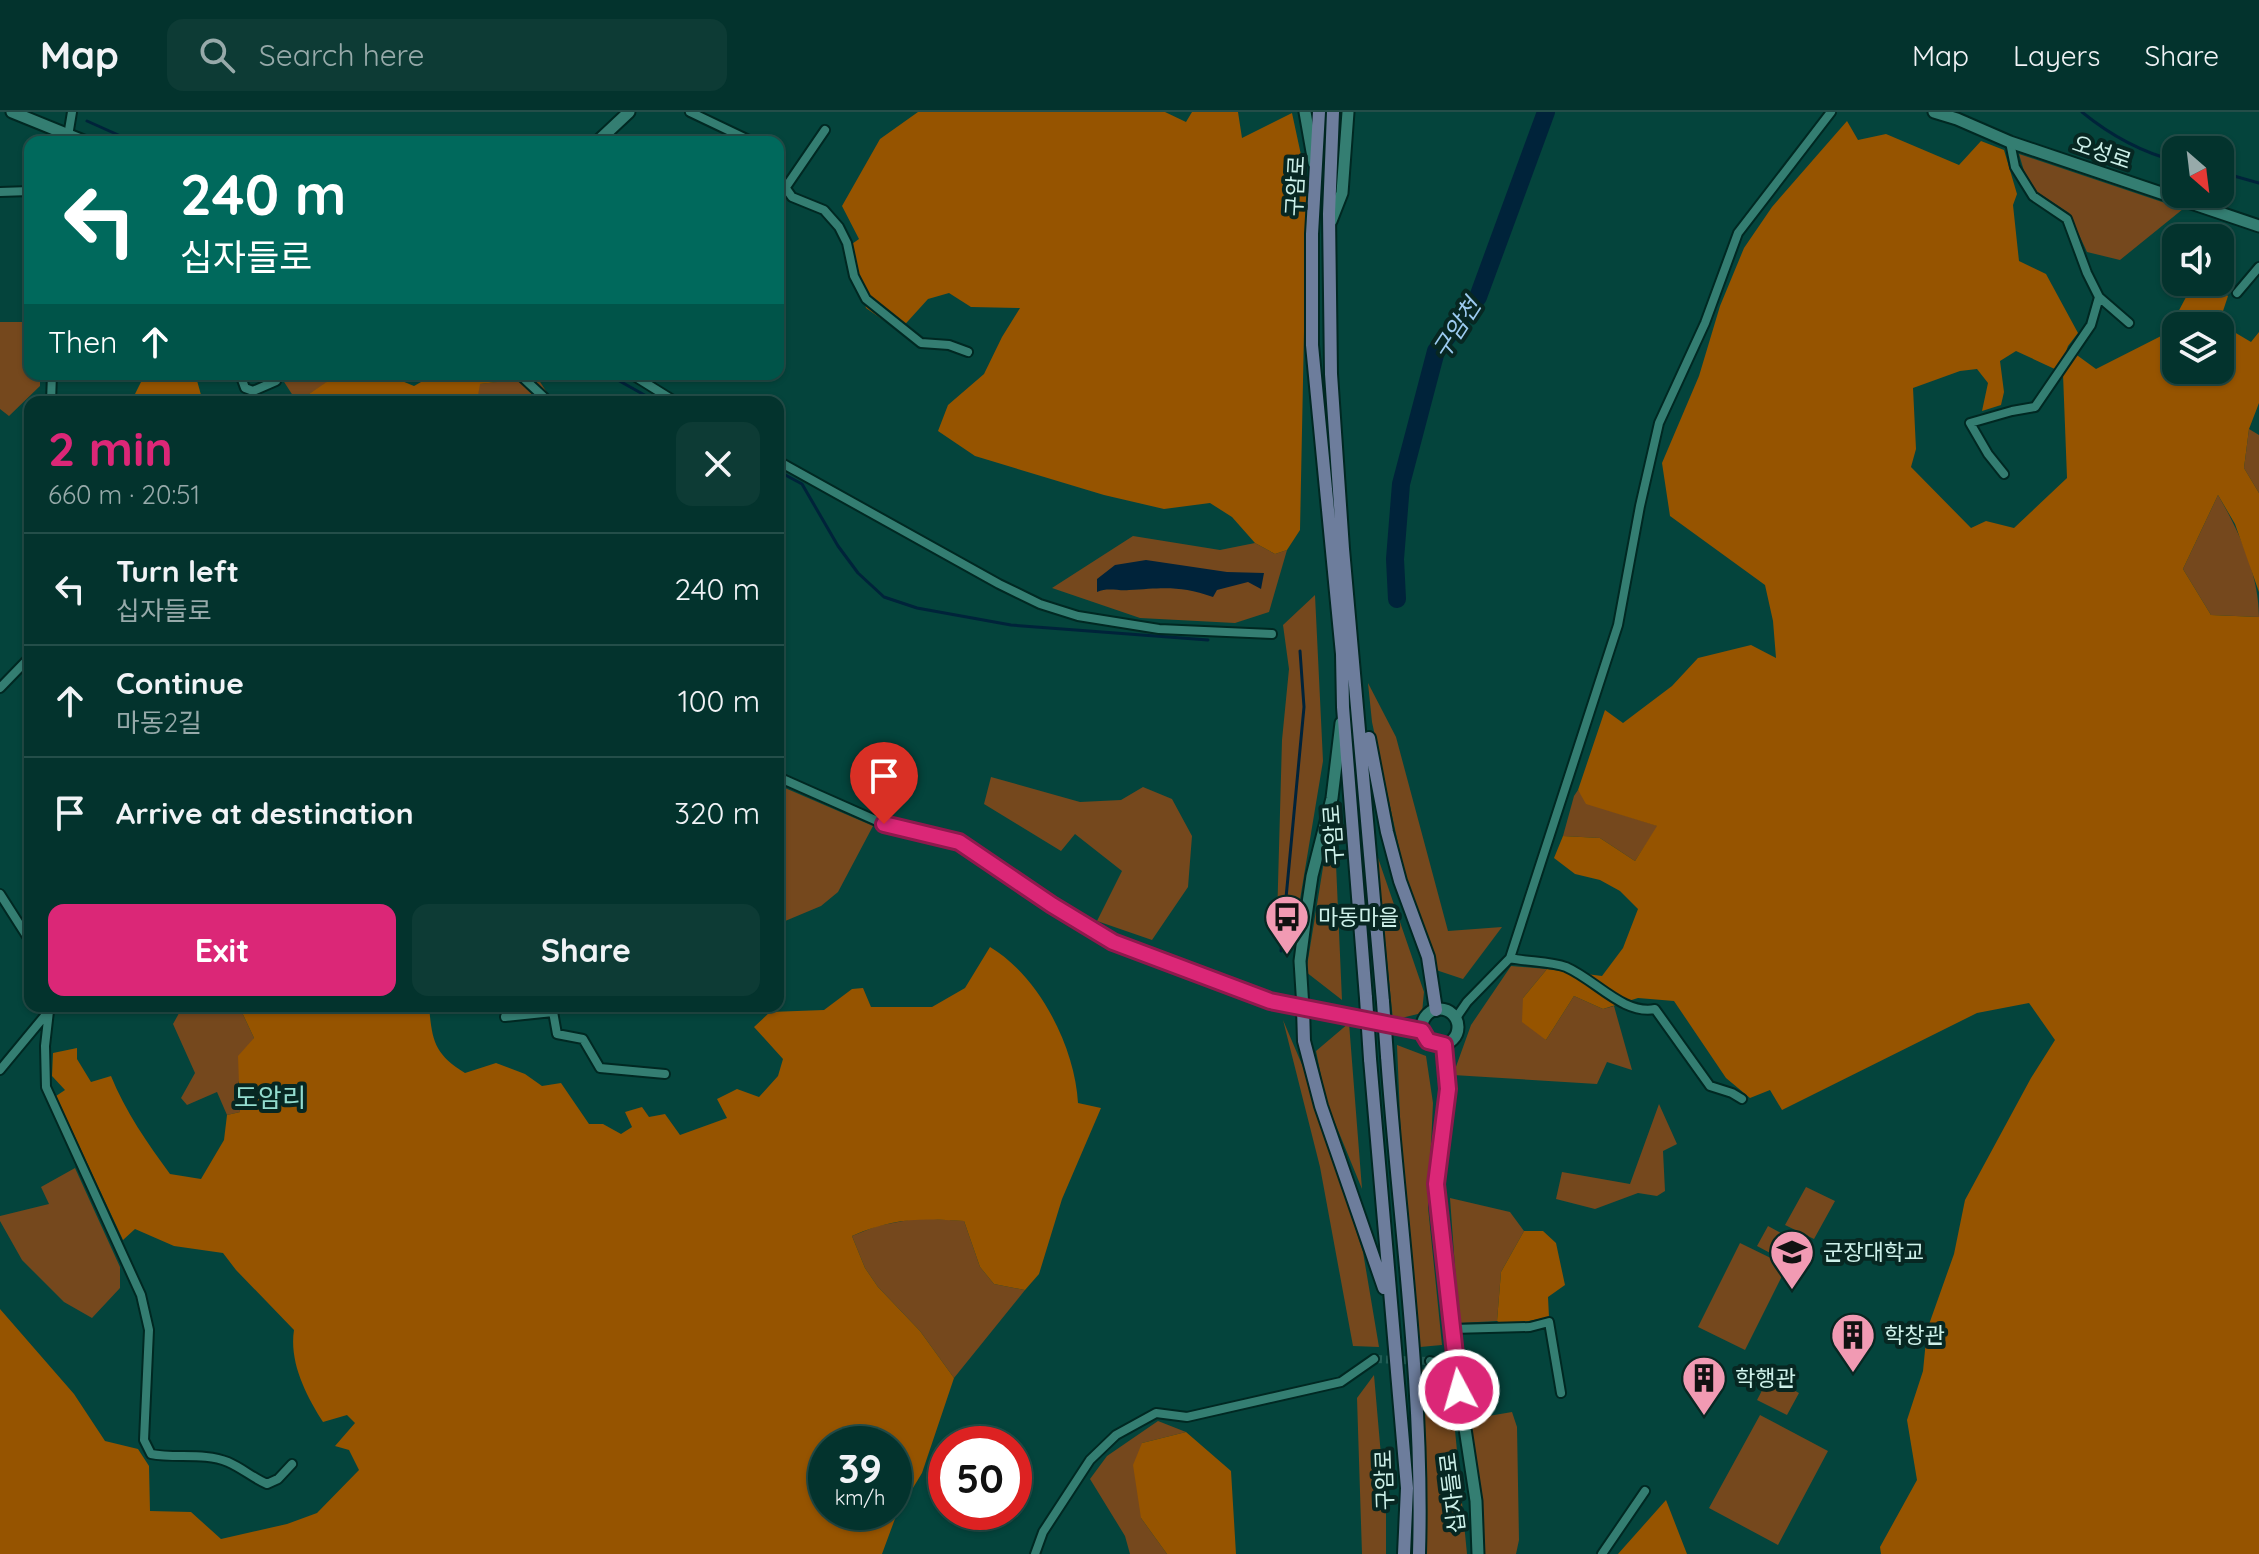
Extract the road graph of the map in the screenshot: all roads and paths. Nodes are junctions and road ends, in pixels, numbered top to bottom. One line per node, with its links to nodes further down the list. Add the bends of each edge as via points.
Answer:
1 (12, 112): 12 (main road)
2 (72, 112): 13 (street)
3 (629, 112): 14 (main road)
4 (690, 112): 15 (street)
5 (1305, 112): 17 (main road)
6 (1319, 112): 17 (main road, 구암로)
7 (1333, 112): 22 (main road, 구암로)
8 (1348, 112): 22 (main road, via 1342,193)
9 (1831, 112): 45 (street, via 1738,233 1705,323 1659,423 1618,625)
10 (1934, 112): 16 (main road, 오성로)
11 (825, 130): 19 (street)
12 (64, 136)
13 (68, 136)
14 (603, 136)
15 (740, 136)
16 (2010, 142): 23 (main road, 오성로); 26 (street, via 2015,167 2033,196 2067,219)
17 (1315, 170): 41 (main road, 구암로, via 1312,345)
18 (784, 184): 19 (street)
19 (786, 187): 28 (street, via 792,197 824,210 839,227 866,299 921,343)
20 (24, 191): 21 (street)
21 (0, 192)
22 (1329, 225): 38 (main road, 구암로, via 1331,374)
23 (2259, 226)
24 (2259, 267): 25 (street)
25 (2237, 293)
26 (2099, 297): 27 (street); 36 (street, via 2091,325 2035,407 1970,423)
27 (2129, 323)
28 (968, 352)
29 (242, 380): 32 (street, via 253,391)
30 (525, 380): 33 (street)
31 (641, 380): 34 (street)
32 (276, 381)
33 (543, 396)
34 (666, 396)
35 (784, 464): 37 (street, via 1040,604 1159,629)
36 (2004, 474)
37 (1272, 634)
38 (1352, 634): 47 (main road, via 1387,832 1428,957); 69 (main road, 구암로, bridge, via 1395,1172 1413,1332)
39 (24, 663): 40 (street)
40 (0, 688)
41 (1343, 707): 46 (main road, via 1332,798 1305,923 1300,961); 59 (main road, 구암로, bridge)
42 (784, 780): 46 (street, via 884,824 959,842 1113,942 1270,1001)
43 (0, 894): 44 (street)
44 (24, 932)
45 (1510, 958): 53 (street); 58 (street, via 1562,965 1626,1007 1655,1009 1710,1086)
46 (1303, 1008): 54 (main road); 59 (main road, via 1304,1041 1321,1106)
47 (1436, 1010): 53 (main road, via 1447,1010); 54 (main road, via 1423,1020)
48 (48, 1012): 56 (street)
49 (50, 1012): 65 (street, via 46,1087 141,1295 149,1330 144,1440 151,1454 227,1461 267,1484)
50 (535, 1012): 52 (street)
51 (553, 1012): 57 (street, via 557,1034 583,1039 600,1068)
52 (505, 1017)
53 (1456, 1018): 55 (main road, via 1457,1034)
54 (1422, 1031): 55 (main road, via 1428,1041)
55 (1444, 1045): 60 (main road, 십자들로, via 1448,1089 1436,1184)
56 (0, 1070)
57 (665, 1074)
58 (1742, 1099)
59 (1391, 1310): 68 (main road, 구암로, via 1407,1488)
60 (1452, 1329): 63 (main road, 십자들로); 64 (street, via 1549,1322)
61 (1374, 1359): 67 (street, via 1341,1382 1187,1417 1156,1413 1116,1435 1090,1460 1043,1532)
62 (1430, 1361): 63 (street)
63 (1456, 1369): 70 (main road, 십자들로, via 1476,1501)
64 (1561, 1393)
65 (292, 1464)
66 (1645, 1491): 71 (street)
67 (1035, 1554)
68 (1404, 1554)
69 (1419, 1554)
70 (1478, 1554)
71 (1602, 1554)

